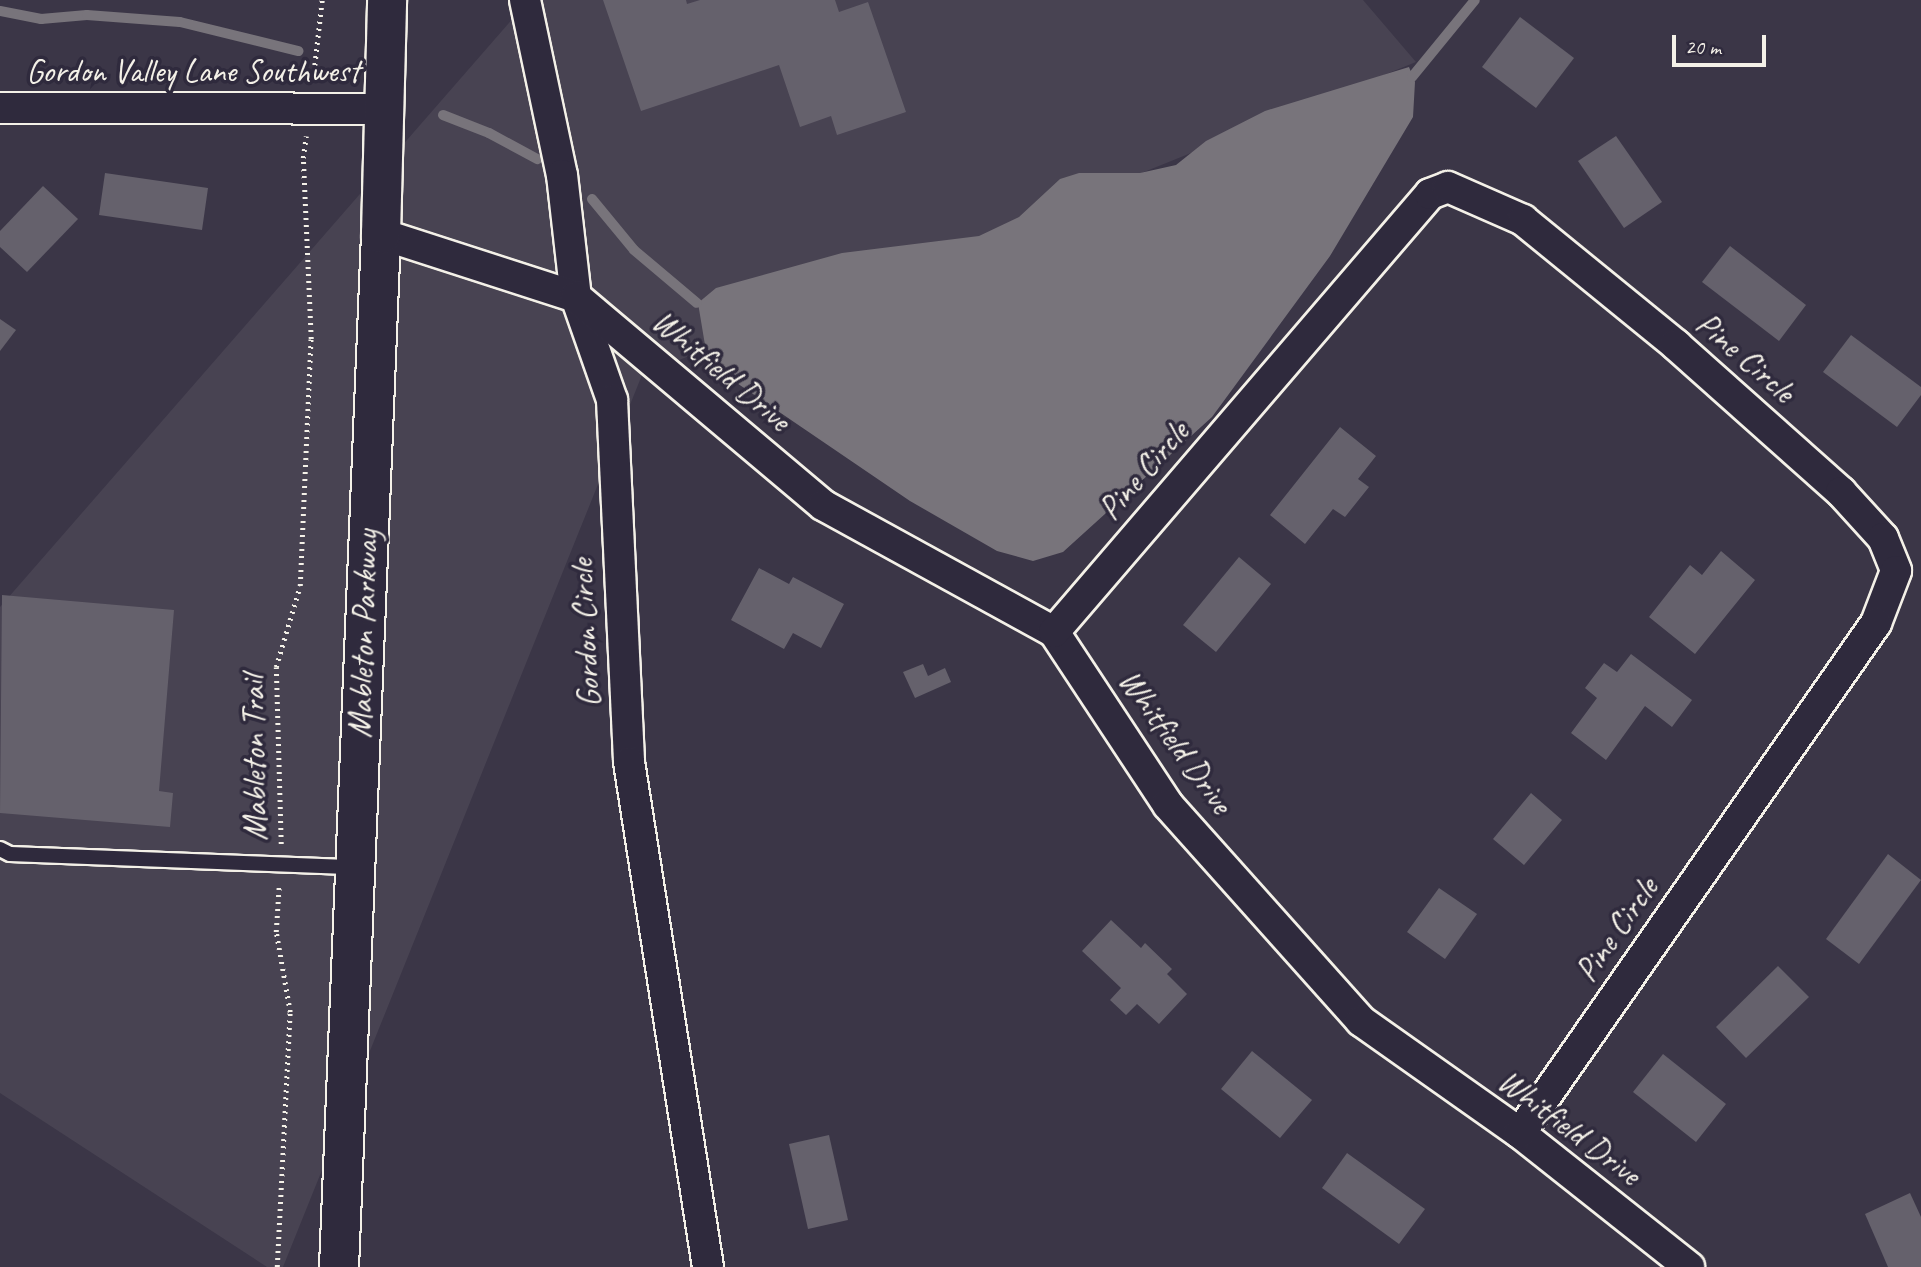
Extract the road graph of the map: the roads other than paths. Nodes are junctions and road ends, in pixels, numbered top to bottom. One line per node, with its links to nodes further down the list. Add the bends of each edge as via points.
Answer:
1 (387, 0): 4 (main road, Mableton Parkway)
2 (525, 0): 6 (street, Gordon Circle, via 562,175)
3 (0, 108): 4 (street, Gordon Valley Lane Southwest)
4 (385, 109): 5 (main road, Mableton Parkway)
5 (381, 234): 6 (street); 9 (main road, Mableton Parkway)
6 (576, 297): 7 (street, Whitfield Drive, via 822,505); 12 (street, Gordon Circle, via 612,400 629,762)
7 (1054, 632): 10 (street, Whitfield Drive, via 1168,805 1361,1021); 10 (street, Pine Circle, via 1430,194 1448,187 1523,220 1676,345 1841,492 1883,538 1896,571 1875,623)
8 (0, 849): 9 (lane, via 10,855)
9 (355, 867): 11 (main road, Mableton Parkway)
10 (1520, 1133): 13 (street, Whitfield Drive)
11 (339, 1267)
12 (708, 1267)
13 (1689, 1267)

